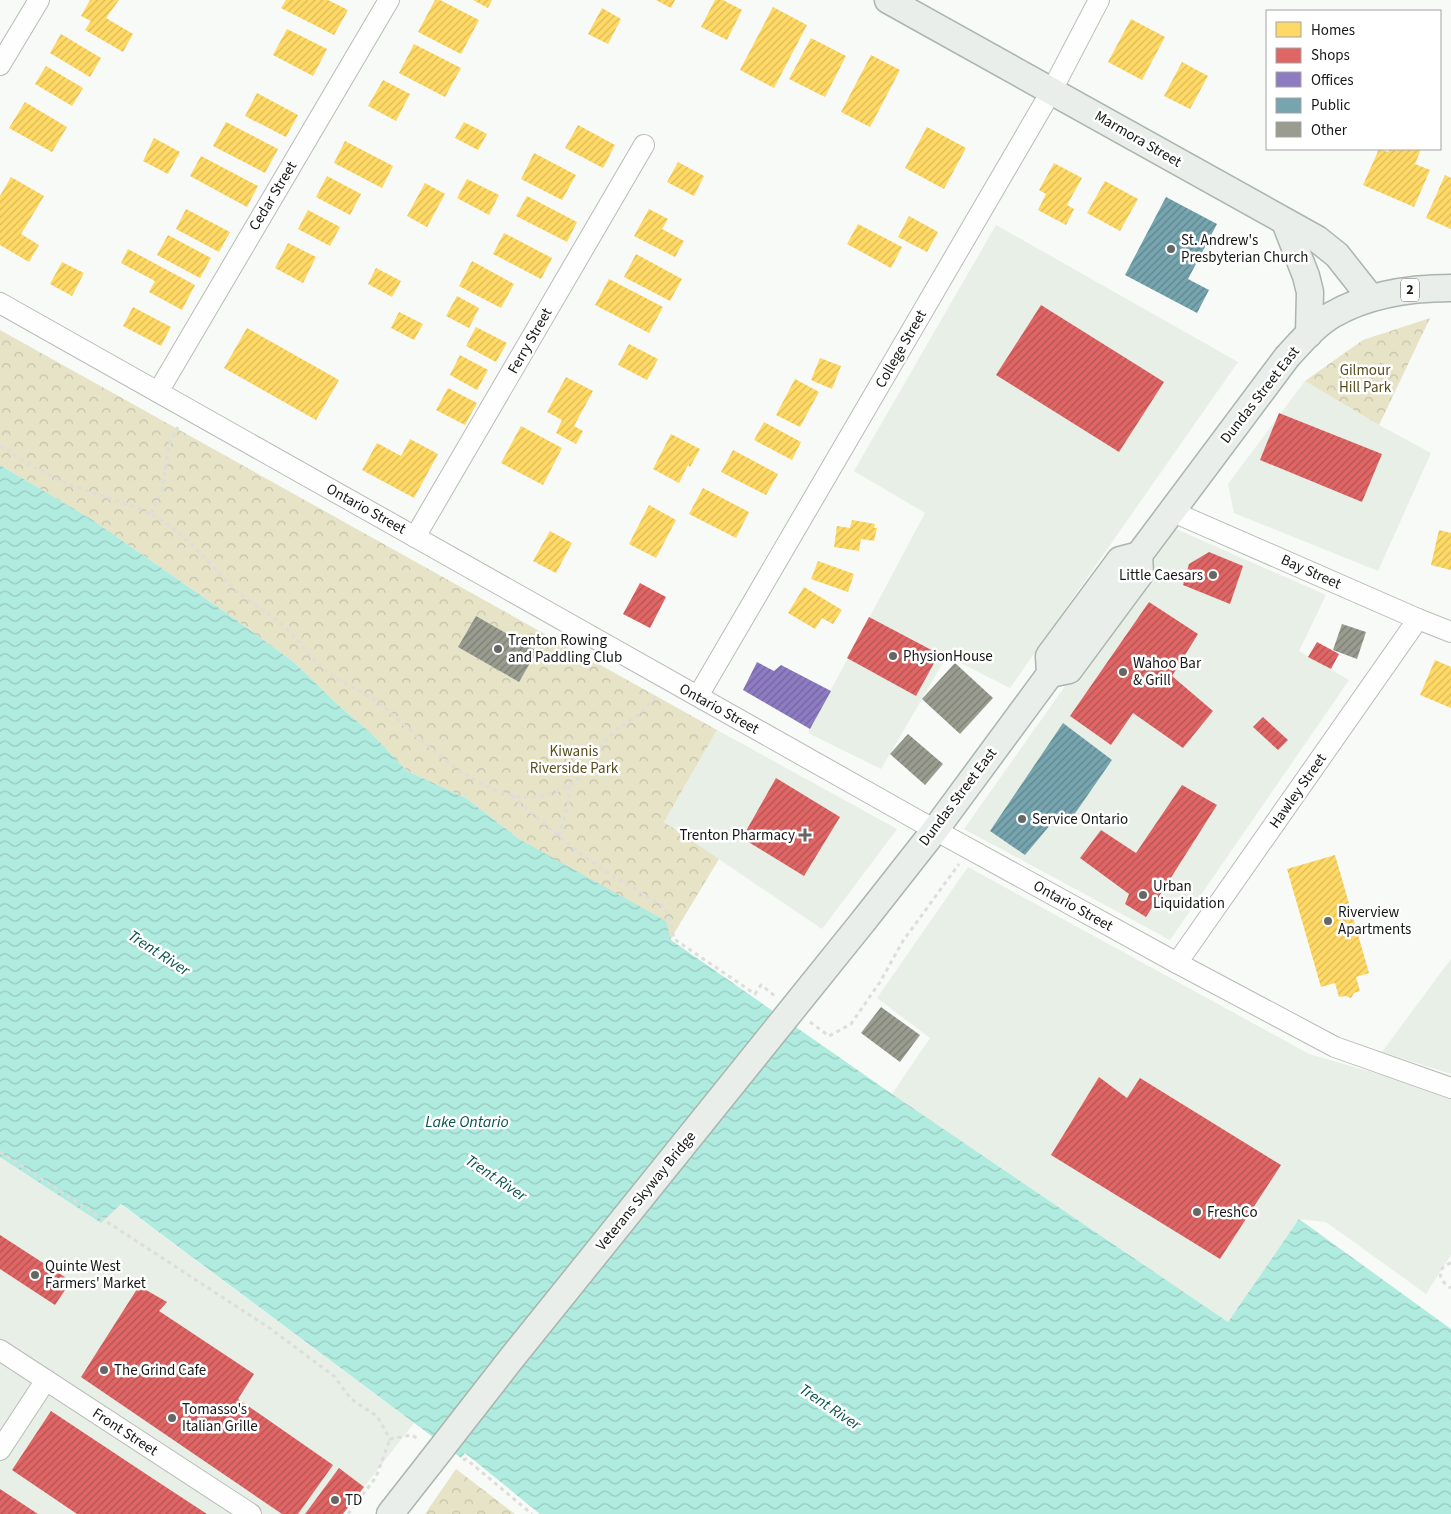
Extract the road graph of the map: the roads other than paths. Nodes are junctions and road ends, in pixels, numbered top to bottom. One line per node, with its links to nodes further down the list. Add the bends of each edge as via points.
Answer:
1 (39, 0): 5 (street)
2 (389, 0): 13 (street, Cedar Street)
3 (888, 0): 6 (main road, Marmora Street)
4 (1099, 0): 6 (street, College Street)
5 (0, 65)
6 (1052, 90): 8 (main road, Marmora Street); 18 (street, College Street)
7 (644, 145): 15 (street, Ferry Street)
8 (1285, 222): 10 (main road, Marmora Street, via 1317,239 1337,255); 12 (main road, via 1310,292)
9 (1451, 288): 10 (main road, Dundas Street East / 2, via 1401,290)
10 (1371, 298): 12 (main road, Dundas Street East, via 1332,315)
11 (0, 303): 13 (street, Ontario Street)
12 (1309, 334): 14 (main road, Dundas Street East, via 1287,356)
13 (158, 392): 15 (street, Ontario Street)
14 (1172, 511): 16 (street, Bay Street); 19 (main road, Dundas Street East, via 1139,555 1140,574 1069,670 1050,674)
15 (415, 537): 18 (street, Ontario Street)
16 (1418, 619): 17 (street, Bay Street); 21 (street, Hawley Street)
17 (1451, 632)
18 (698, 696): 19 (street, Ontario Street)
19 (934, 830): 20 (main road, Dundas Street East); 21 (street, Ontario Street)
20 (865, 919): 27 (main road, Veterans Skyway Bridge, bridge, via 524,1344 425,1452)
21 (1177, 963): 22 (street, Ontario Street, via 1335,1047)
22 (1451, 1088)
23 (0, 1350): 24 (street, Front Street)
24 (46, 1380): 25 (street); 26 (street, Front Street)
25 (0, 1450)
26 (251, 1514)
27 (390, 1514)

